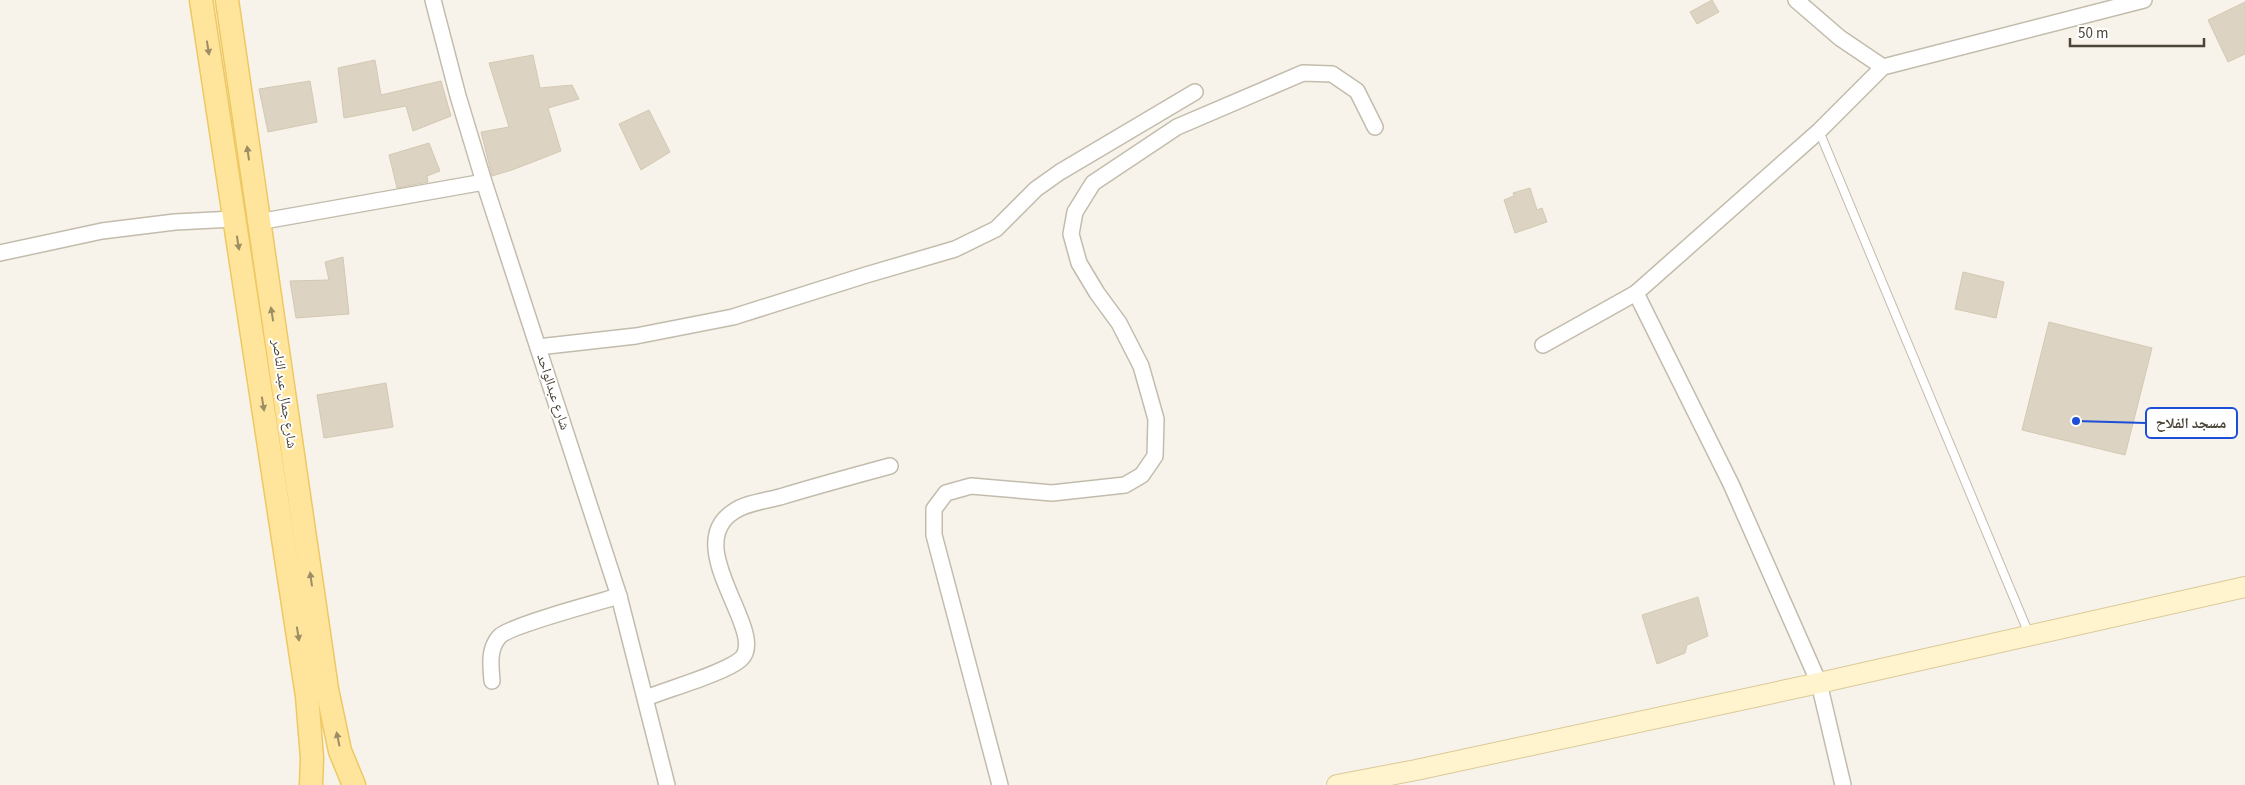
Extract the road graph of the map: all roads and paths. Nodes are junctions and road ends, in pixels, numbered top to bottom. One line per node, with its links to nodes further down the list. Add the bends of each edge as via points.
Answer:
1 (201, 0): 11 (main road, شارع جمال عبد الناصر, one-way to 11)
2 (227, 0): 12 (main road, شارع جمال عبد الناصر, one-way to 2)
3 (433, 0): 10 (street, شارع عبدالواحد)
4 (1796, 0): 6 (street, via 1840,38)
5 (2144, 0): 6 (street)
6 (1883, 67): 9 (street)
7 (1195, 92): 16 (street, via 1060,172 1036,189 996,229 955,249 733,317 636,336)
8 (1375, 127): 29 (street, via 1357,91 1332,74 1303,72 1177,127 1093,184 1075,212 1071,234 1079,263 1120,323 1141,366 1156,419 1155,456 1142,475 1125,485 1052,493 971,486 946,493 934,509 934,535)
9 (1819, 130): 14 (street); 22 (lane)
10 (484, 182): 12 (street); 16 (street, شارع عبدالواحد)
11 (234, 219): 13 (street, via 102,231); 26 (main road, شارع جمال عبد الناصر, one-way to 26, via 307,696)
12 (258, 222): 27 (main road, شارع جمال عبد الناصر, one-way to 12, via 340,751 327,689)
13 (0, 253)
14 (1636, 293): 15 (street); 24 (street, via 1731,484)
15 (1542, 345)
16 (538, 347): 21 (street, شارع عبدالواحد)
17 (890, 466): 25 (street, via 733,512 722,523 716,539 718,566 744,628 746,649 742,658)
18 (2245, 587): 20 (street)
19 (2245, 592): 20 (street)
20 (2222, 593): 22 (street)
21 (619, 596): 23 (street, via 499,636 490,654); 25 (street, شارع عبدالواحد)
22 (2029, 636): 24 (street)
23 (492, 681)
24 (1819, 683): 30 (street); 31 (street)
25 (646, 698): 28 (street, شارع عبدالواحد)
26 (311, 785)
27 (354, 785)
28 (668, 785)
29 (1000, 785)
30 (1337, 785)
31 (1843, 785)

